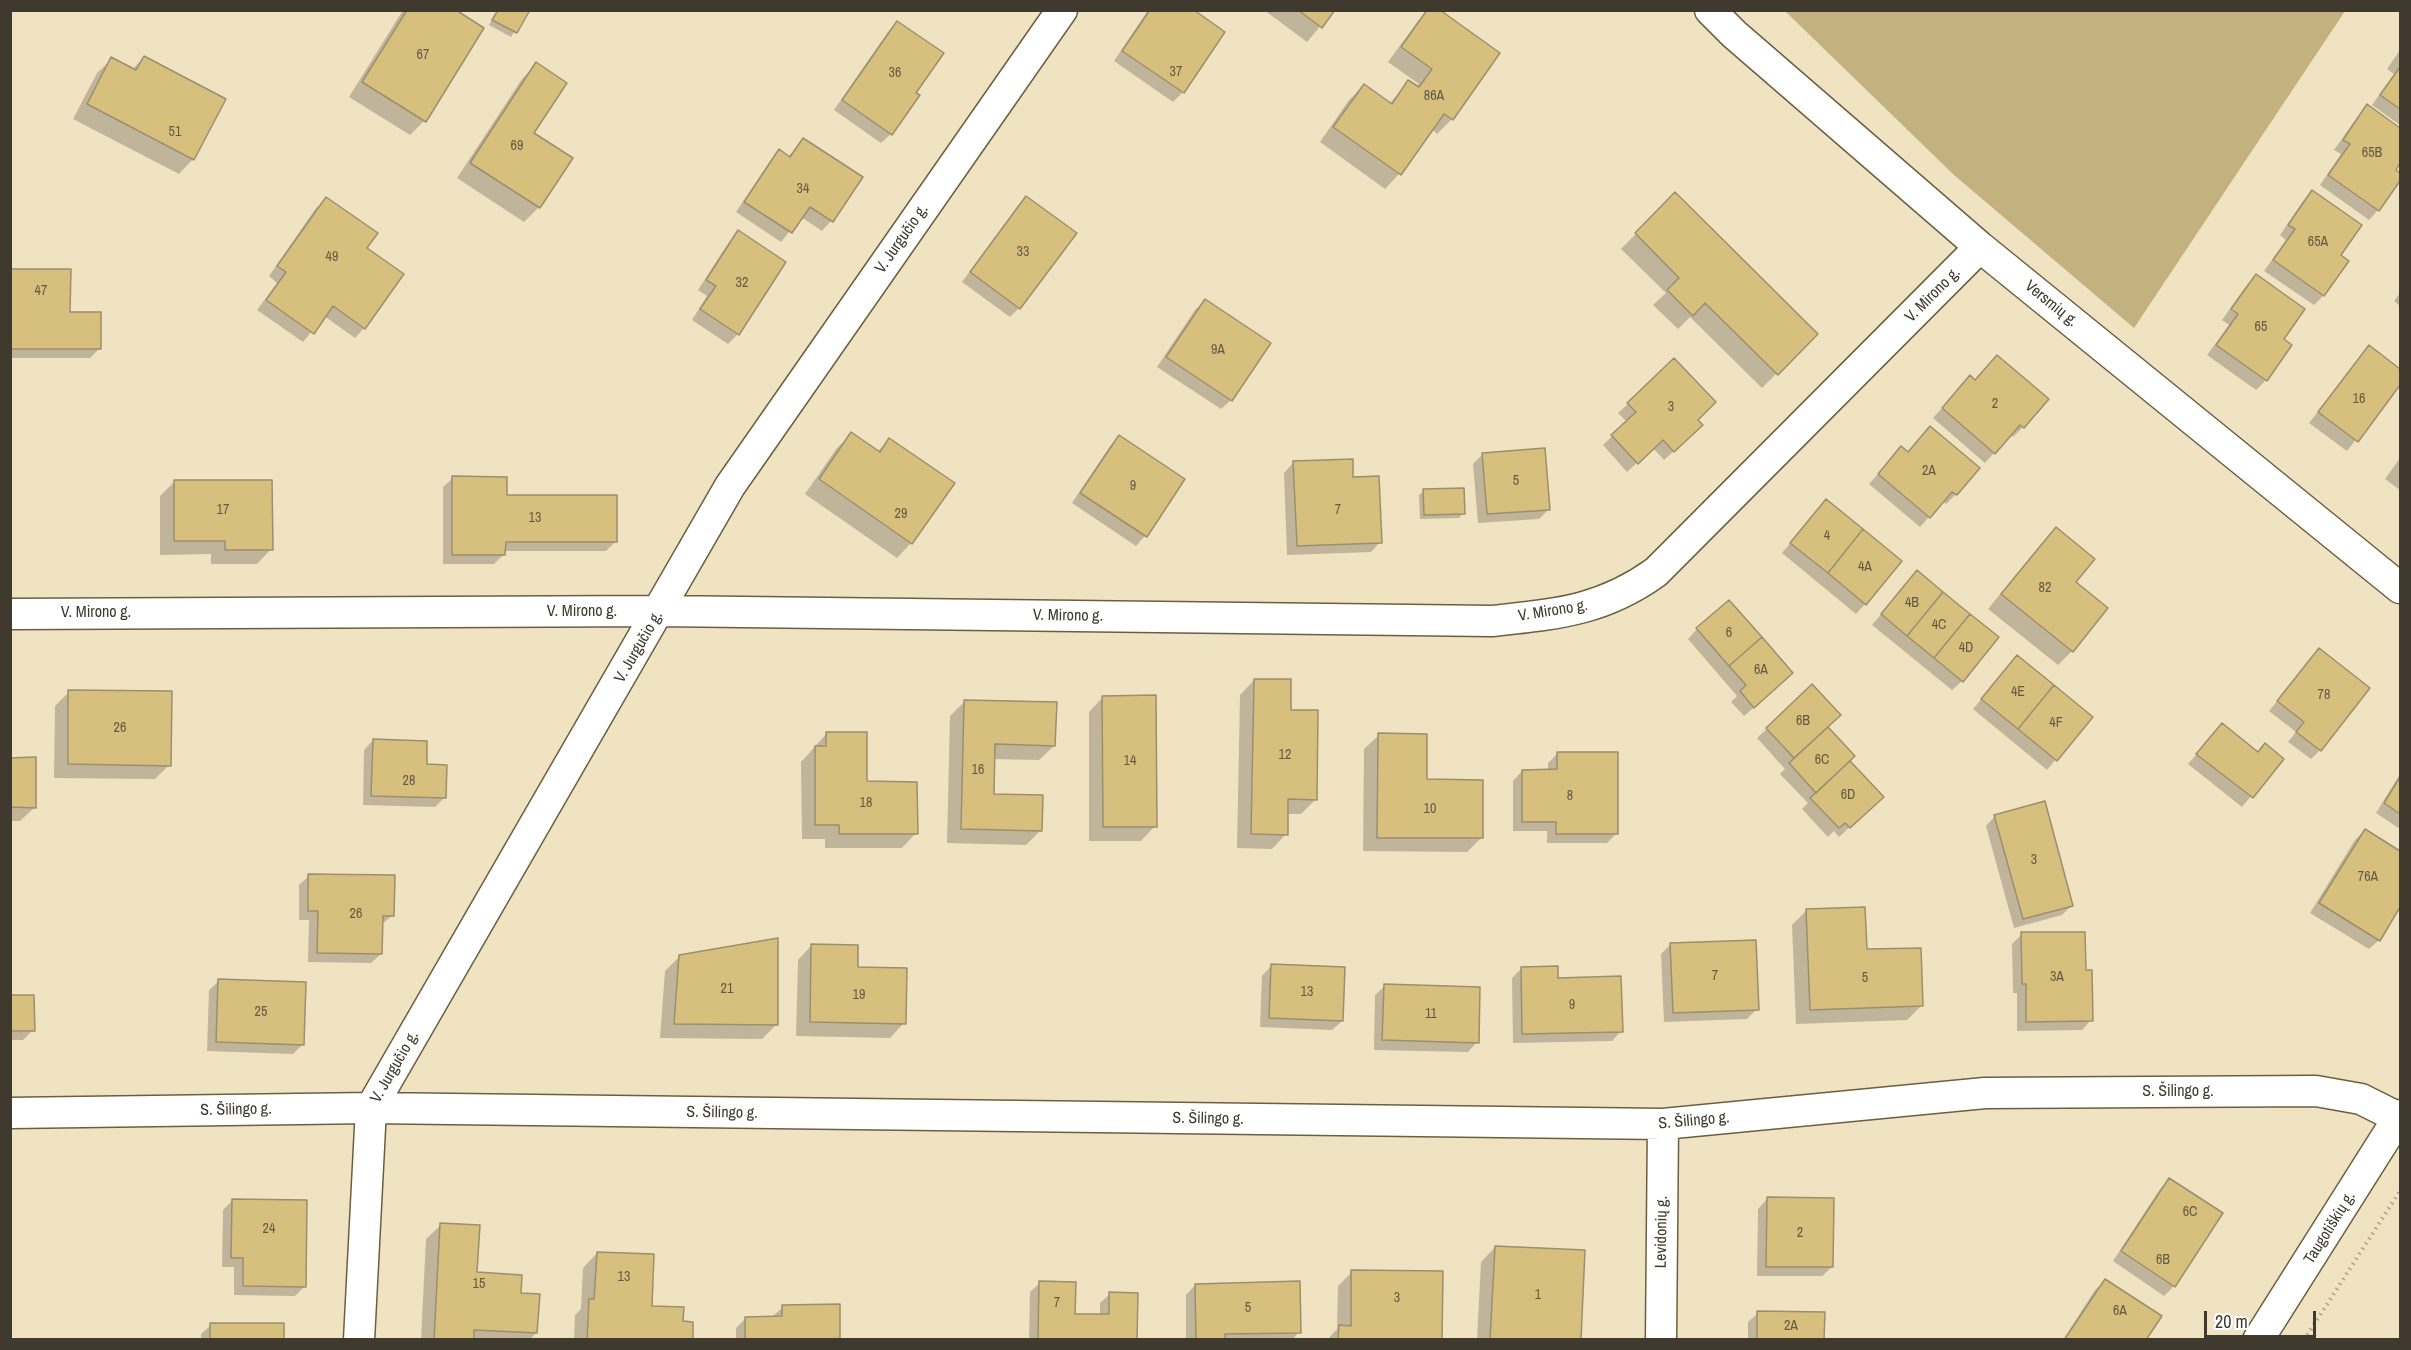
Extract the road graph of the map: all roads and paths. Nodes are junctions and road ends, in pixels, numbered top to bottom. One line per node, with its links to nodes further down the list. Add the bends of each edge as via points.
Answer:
1 (1062, 10): 5 (street, V. Jurgučio g., via 730,486)
2 (1710, 10): 3 (street, Versmių g.)
3 (1980, 247): 4 (street, Versmių g.); 5 (street, V. Mirono g., via 1656,572 1631,590 1600,603 1492,621)
4 (2400, 588)
5 (659, 611): 6 (street, V. Mirono g.); 7 (street, V. Jurgučio g.)
6 (10, 614)
7 (371, 1108): 8 (street, S. Šilingo g.); 10 (street, S. Šilingo g.); 12 (street, V. Jurgučio g.)
8 (10, 1113)
9 (2400, 1116): 10 (street, S. Šilingo g., via 2361,1099 2316,1091 1985,1093); 14 (street, Taugotiškių g.)
10 (1663, 1124): 13 (street, Levidonių g.)
11 (2400, 1191): 15 (path)
12 (359, 1340)
13 (1661, 1340)
14 (2258, 1340)
15 (2304, 1340)

